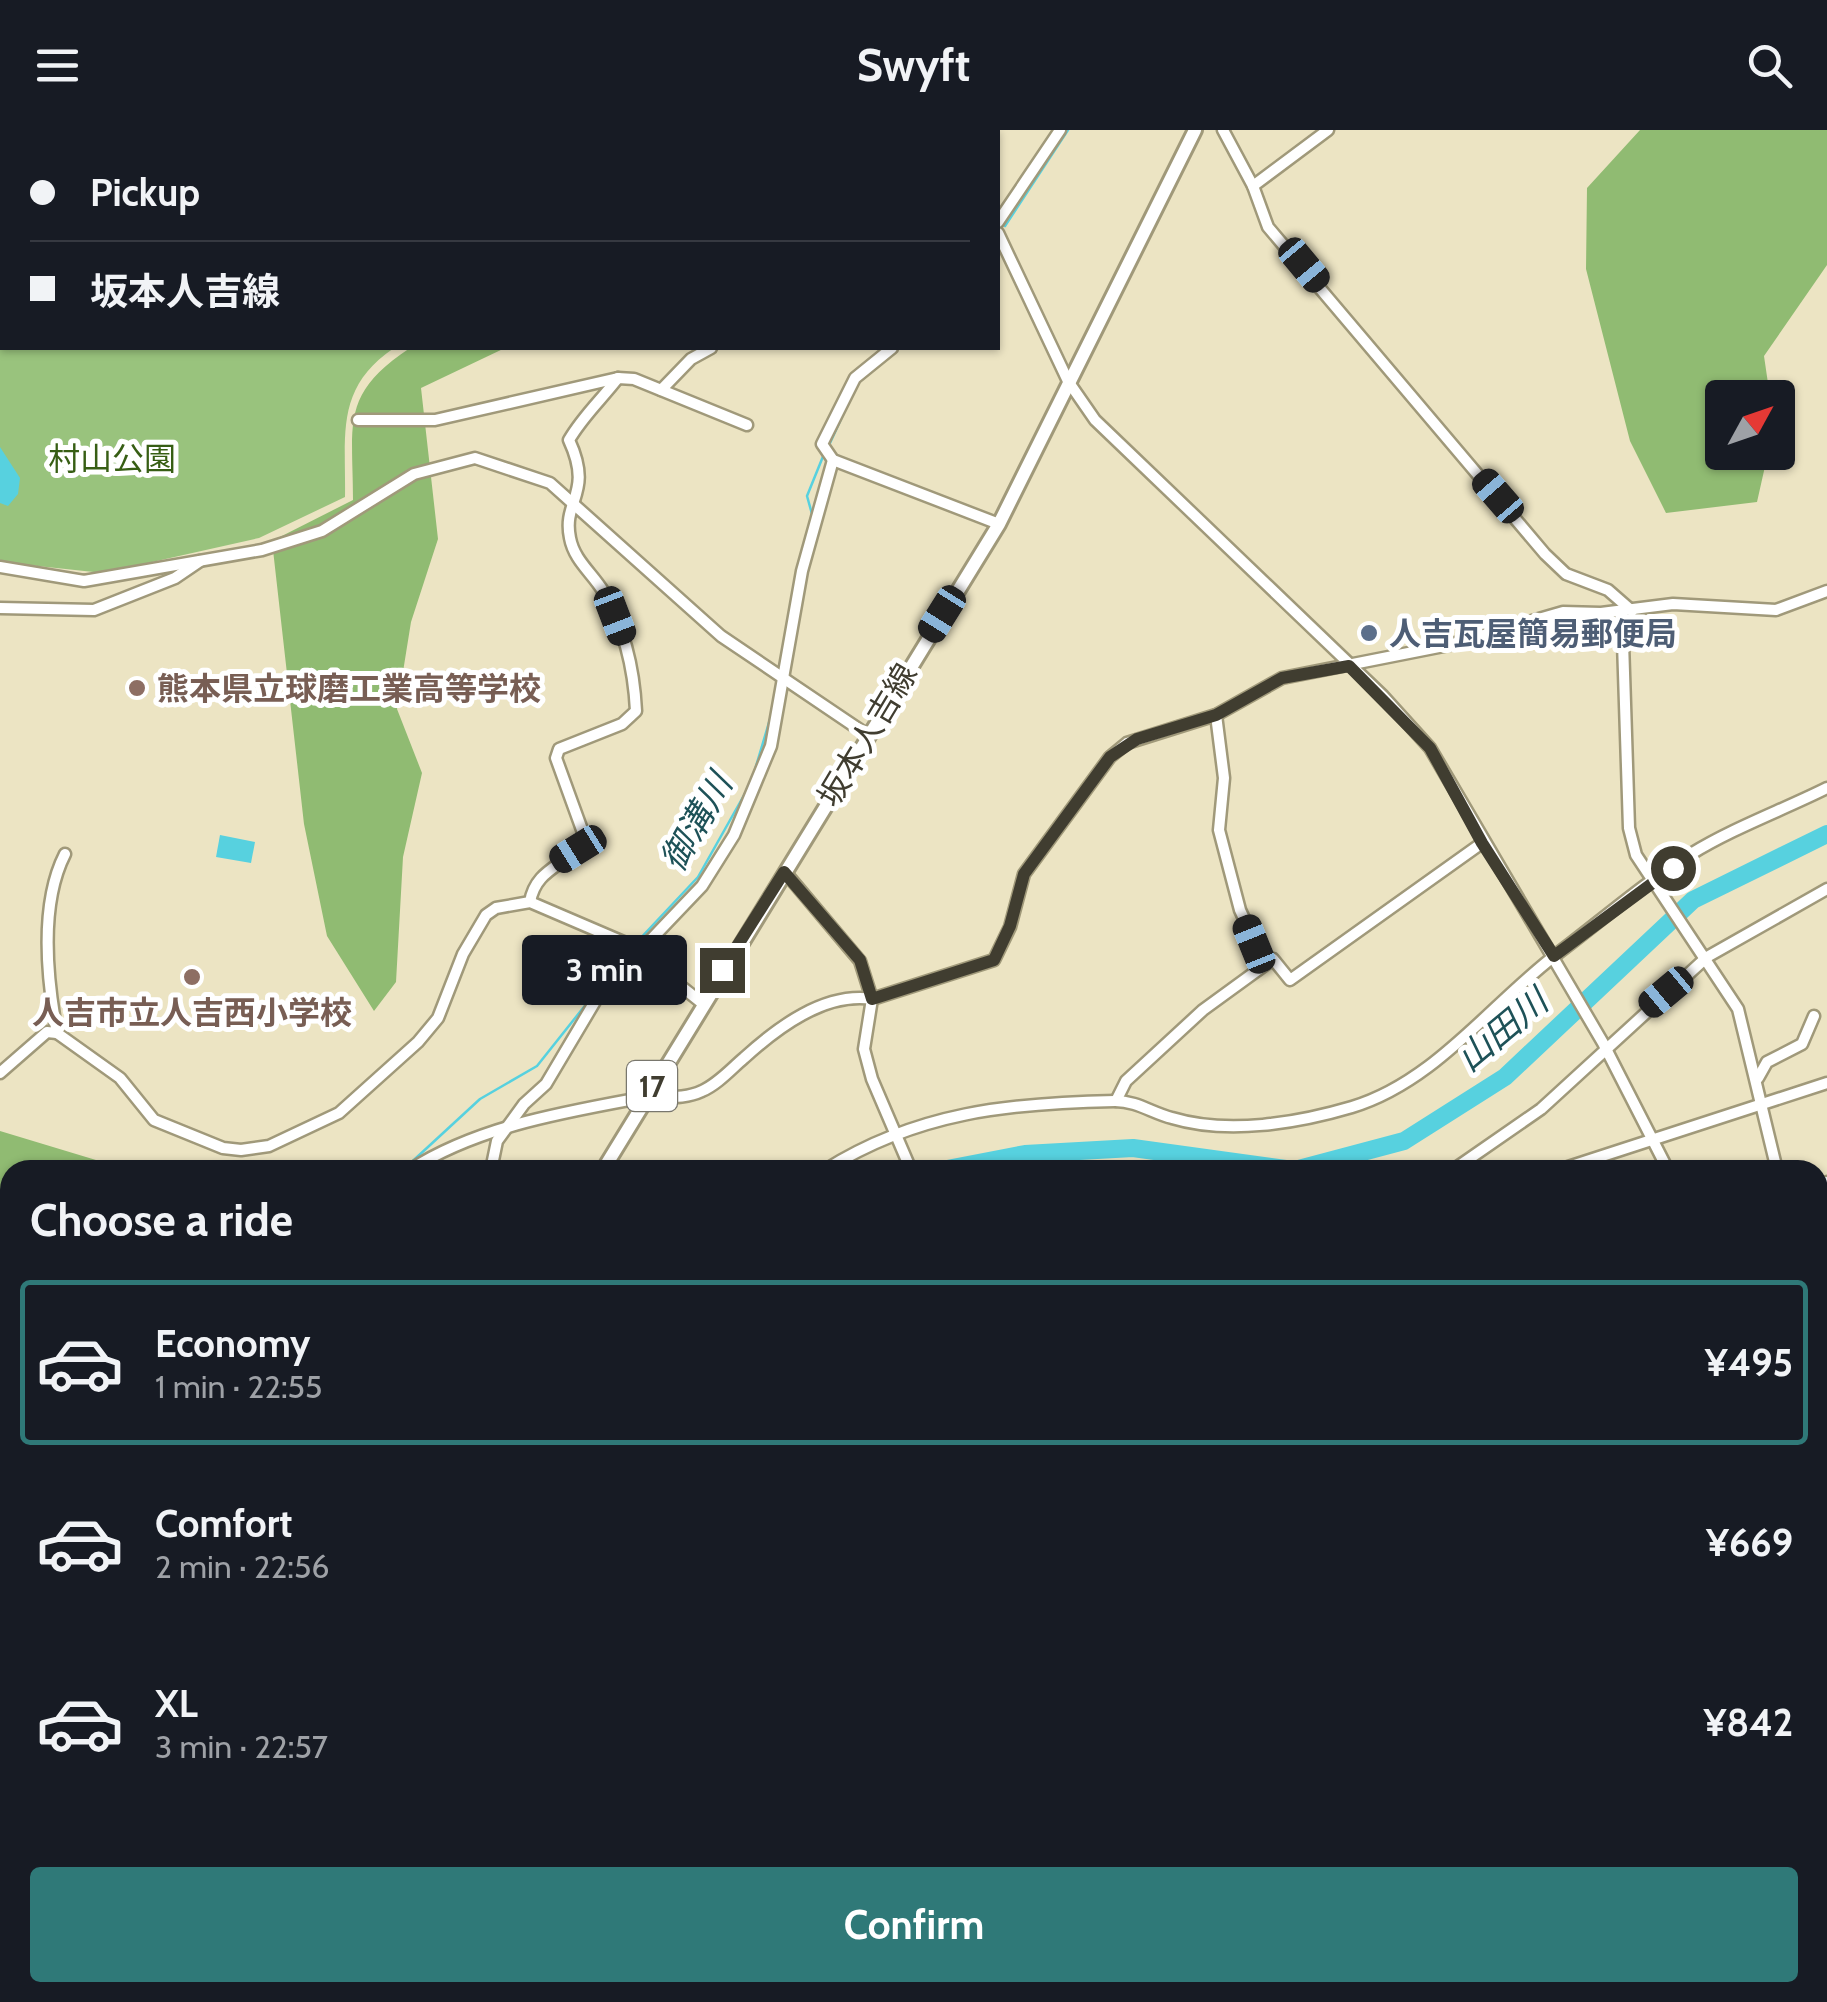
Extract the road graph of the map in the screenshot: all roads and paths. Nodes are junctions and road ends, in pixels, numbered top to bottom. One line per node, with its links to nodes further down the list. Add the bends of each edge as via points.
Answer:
1 (1060, 130): 6 (street)
2 (1195, 130): 11 (main road, 坂本人吉線 / 17)
3 (1223, 130): 5 (street)
4 (1328, 130): 5 (street)
5 (1253, 186): 22 (street, via 1268,228 1545,554 1566,574 1608,590)
6 (1000, 219)
7 (1000, 237): 11 (street)
8 (707, 350): 12 (street)
9 (890, 350): 15 (street, via 855,378 822,444)
10 (618, 378): 12 (street); 13 (street, via 435,420); 16 (street, via 569,440 582,486)
11 (1068, 381): 17 (main road, 坂本人吉線 / 17); 23 (street, via 1128,456)
12 (661, 390): 14 (street)
13 (358, 420)
14 (748, 426)
15 (833, 460): 17 (street); 24 (street, via 802,571)
16 (576, 504): 18 (street, via 533,476 476,458 414,474 322,532); 24 (street, via 721,636); 33 (street, via 569,515 570,539 629,653 636,712 559,749 556,758 585,838 547,868)
17 (999, 524): 26 (main road, 坂本人吉線 / 17)
18 (200, 560): 19 (street, via 84,581); 21 (street, via 175,578 94,610)
19 (0, 567)
20 (1827, 592): 22 (street, via 1776,610 1673,604)
21 (0, 608)
22 (1627, 611): 23 (street, via 1563,612); 31 (street, via 1629,828 1636,856)
23 (1349, 666): 25 (street, via 1282,678); 28 (street, via 1430,748)
24 (786, 679): 26 (street); 34 (street, via 771,746 734,835 702,886)
25 (1216, 715): 37 (street, via 1224,778 1219,830 1240,910); 38 (street, via 1137,739 1110,757 1024,874 994,960)
26 (866, 734): 30 (main road, 坂本人吉線 / 17)
27 (1827, 788): 31 (street, via 1692,854)
28 (1482, 843): 36 (street); 37 (street, via 1290,980 1273,959)
29 (65, 854): 41 (street, via 48,940)
30 (784, 872): 38 (street, via 860,960); 39 (main road, 坂本人吉線 / 17)
31 (1657, 884): 35 (street); 36 (street)
32 (1827, 889): 35 (street)
33 (530, 902): 34 (street); 41 (street, via 486,915 438,1018 356,1100 269,1146 224,1148 170,1129 142,1108 120,1078)
34 (641, 952): 39 (street); 49 (street, via 600,993 546,1084)
35 (1706, 955): 42 (street); 44 (street, via 1738,1009)
36 (1556, 960): 42 (street); 47 (street, via 1396,1088 1354,1106 1290,1122 1202,1122)
37 (1265, 964): 47 (street, via 1126,1080)
38 (872, 999): 46 (street, via 845,999 800,1017 704,1090); 50 (street, via 864,1049)
39 (702, 1003): 46 (main road, 坂本人吉線 / 17)
40 (1814, 1016): 44 (street, via 1802,1044 1767,1062)
41 (58, 1033): 43 (street, via 48,1032)
42 (1604, 1046): 51 (street); 57 (street, via 1541,1109)
43 (0, 1073)
44 (1758, 1079): 48 (street)
45 (1827, 1083): 48 (street)
46 (646, 1097): 49 (street); 54 (main road, 坂本人吉線 / 17)
47 (1116, 1101): 50 (street, via 1006,1104)
48 (1762, 1104): 51 (street); 60 (street)
49 (507, 1128): 52 (street); 53 (street)
50 (897, 1136): 55 (street); 56 (street)
51 (1653, 1140): 58 (street); 59 (street)
52 (426, 1160)
53 (493, 1160)
54 (609, 1160)
55 (845, 1160)
56 (907, 1160)
57 (1467, 1160)
58 (1590, 1160)
59 (1665, 1160)
60 (1774, 1160)

